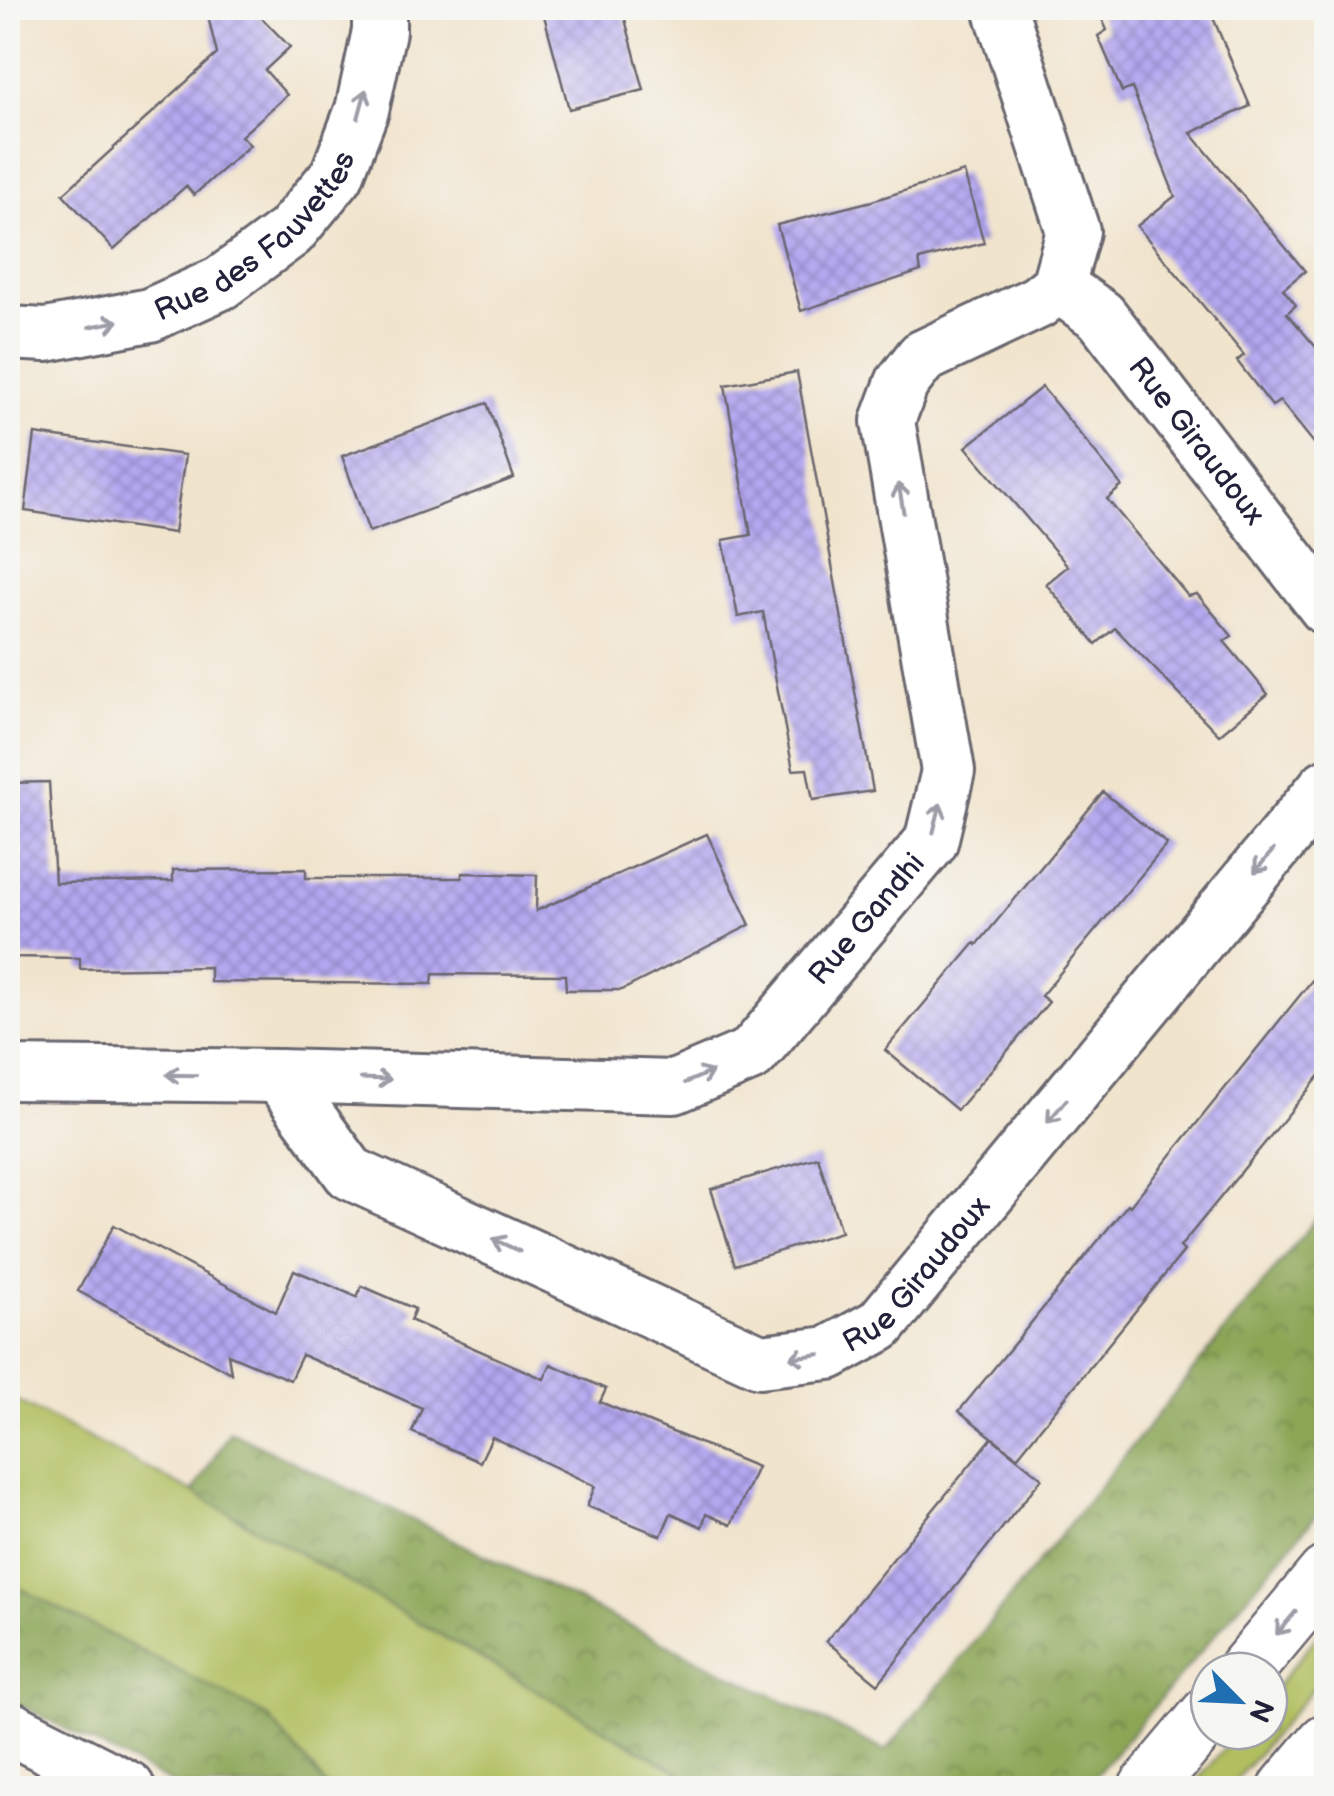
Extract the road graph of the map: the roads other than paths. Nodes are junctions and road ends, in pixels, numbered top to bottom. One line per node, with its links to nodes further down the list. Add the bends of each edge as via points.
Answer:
1 (379, 8): 4 (street, Rue des Fauvettes, one-way to 1, via 46,335 150,316 221,284 290,232 337,175 362,110)
2 (1000, 8): 3 (street, via 1073,231)
3 (1058, 286): 5 (street, Rue Giraudoux, via 1101,316); 8 (street, Rue Gandhi, one-way to 3, via 674,1088 752,1054 930,842 948,771 888,421 902,383 922,358)
4 (8, 333)
5 (1326, 608)
6 (1326, 786): 8 (street, Rue Giraudoux, one-way to 8, via 880,1324 829,1354 760,1362 350,1173)
7 (8, 1073): 8 (street, Rue Gandhi, one-way to 7)
8 (279, 1076)
9 (1326, 1574): 10 (highway, one-way to 10)
10 (1262, 1651)
11 (8, 1727): 14 (street)
12 (1189, 1738): 15 (highway)
13 (1326, 1742): 16 (highway)
14 (128, 1788)
15 (1147, 1788)
16 (1287, 1788)

